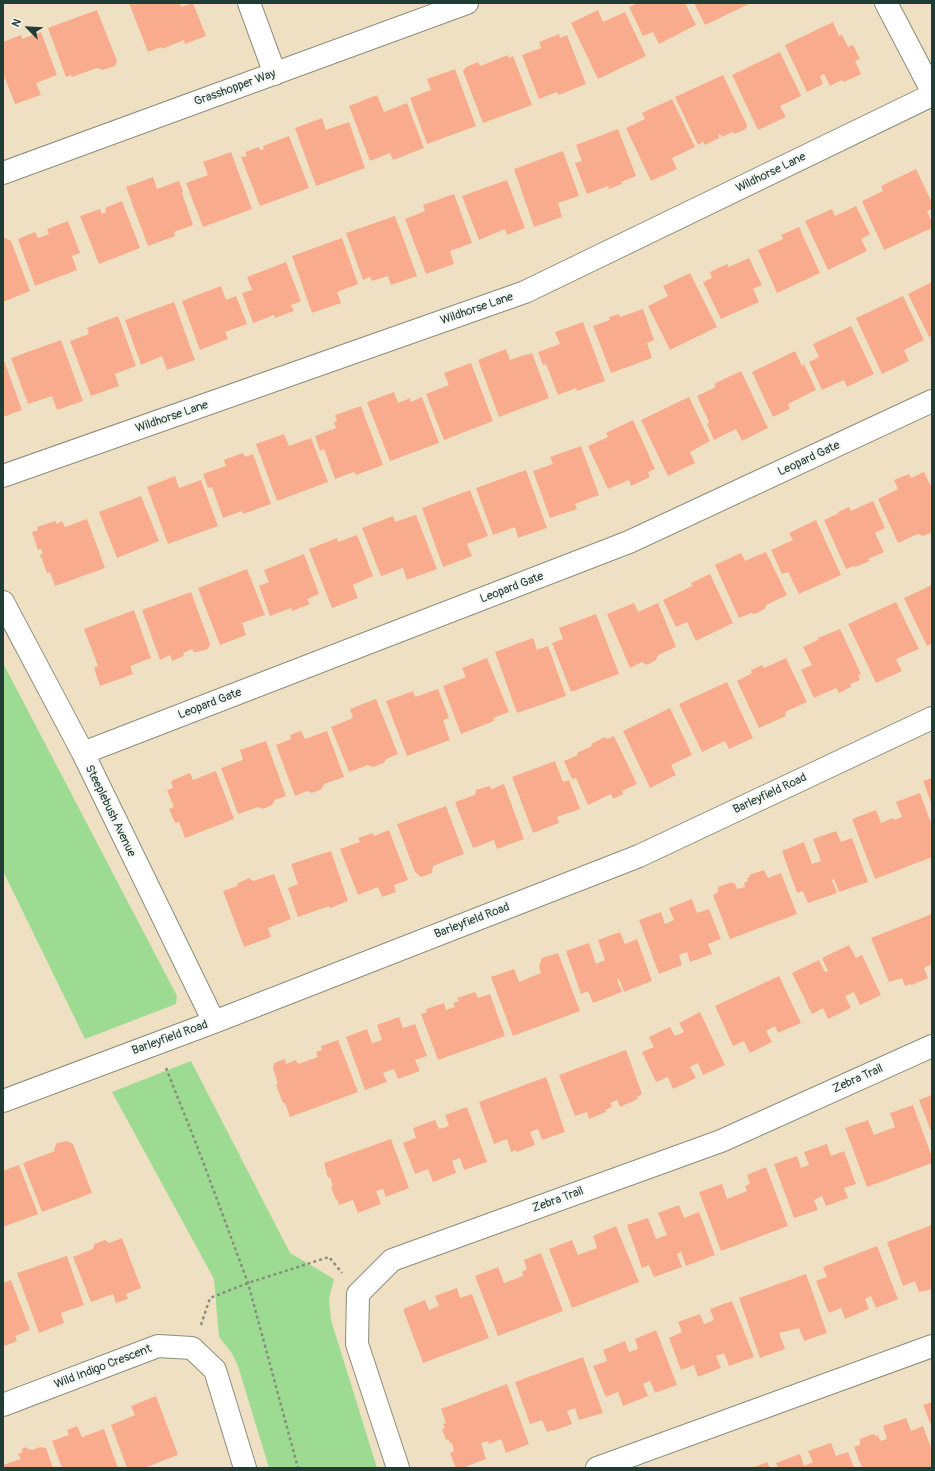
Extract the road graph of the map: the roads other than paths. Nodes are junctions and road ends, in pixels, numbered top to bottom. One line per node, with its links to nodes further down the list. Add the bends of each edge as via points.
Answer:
1 (249, 3): 4 (street)
2 (467, 3): 4 (street, Grasshopper Way)
3 (886, 3): 5 (street)
4 (275, 74): 7 (street, Grasshopper Way)
5 (932, 91)
6 (932, 95): 9 (street, Wildhorse Lane, via 525,292)
7 (3, 173)
8 (932, 402): 12 (street, Leopard Gate, via 629,542)
9 (3, 476)
10 (3, 602): 12 (street, Steeplebush Avenue)
11 (932, 718): 13 (street, Barleyfield Road, via 639,856)
12 (83, 753): 13 (street, Steeplebush Avenue)
13 (214, 1022): 15 (street, Barleyfield Road)
14 (932, 1046): 19 (street, Zebra Trail, via 721,1141 392,1260 358,1294 357,1344)
15 (3, 1101)
16 (932, 1346): 20 (street)
17 (3, 1405): 18 (street, Wild Indigo Crescent, via 158,1346 192,1348 215,1370)
18 (245, 1468)
19 (398, 1468)
20 (597, 1468)

